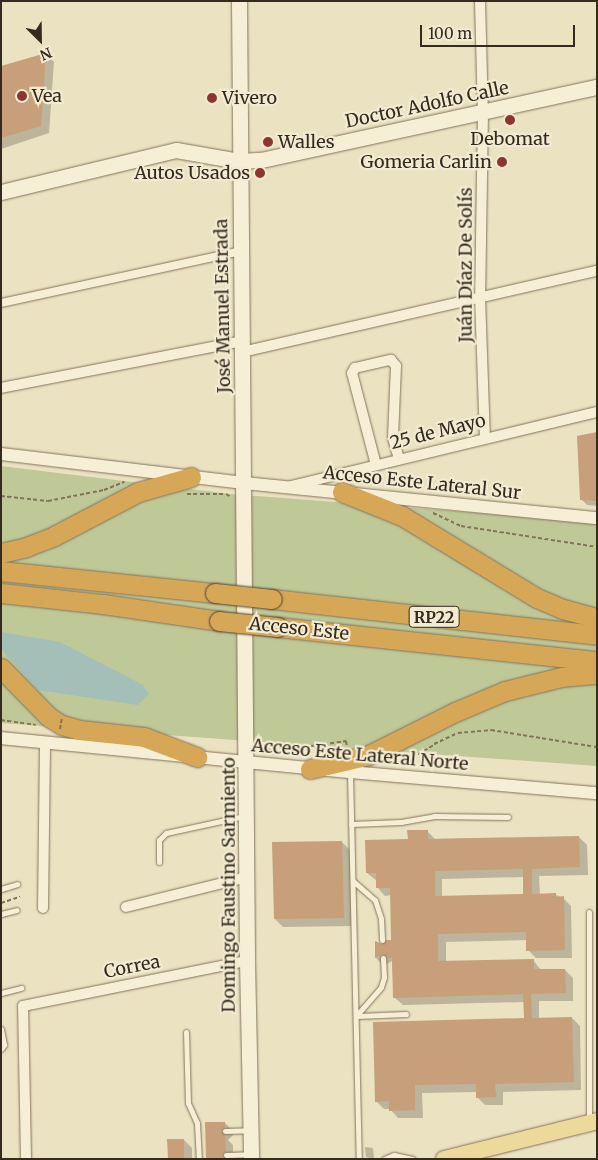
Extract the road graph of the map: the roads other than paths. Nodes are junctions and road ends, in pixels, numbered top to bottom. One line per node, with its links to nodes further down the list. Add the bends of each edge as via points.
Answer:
1 (239, 1): 5 (main road, José Manuel Estrada)
2 (480, 1): 4 (street, Juán Díaz De Solís)
3 (597, 87): 4 (main road, Doctor Adolfo Calle)
4 (483, 112): 5 (main road, Doctor Adolfo Calle, via 276,157); 9 (street, Juán Díaz De Solís)
5 (239, 161): 6 (main road, Doctor Adolfo Calle, via 176,150); 7 (main road, José Manuel Estrada)
6 (1, 192)
7 (242, 251): 10 (street); 11 (main road, José Manuel Estrada)
8 (597, 271): 9 (street)
9 (480, 297): 11 (street); 14 (street, Juán Díaz De Solís)
10 (1, 303)
11 (242, 346): 12 (street); 19 (main road, José Manuel Estrada)
12 (1, 388)
13 (597, 412): 14 (street, 25 de Mayo)
14 (485, 438): 16 (street, 25 de Mayo)
15 (1, 454): 18 (street)
16 (398, 459): 17 (street, 25 de Mayo); 17 (street, via 393,438 396,366 391,360 355,368 352,373)
17 (376, 465): 20 (street, 25 de Mayo)
18 (191, 477): 19 (street); 23 (highway, via 138,492 54,536)
19 (244, 483): 20 (street, Acceso Este Lateral Sur); 26 (main road, José Manuel Estrada)
20 (287, 487): 21 (street, Acceso Este Lateral Sur)
21 (342, 492): 22 (street, Acceso Este Lateral Sur); 27 (highway, via 402,516 537,598)
22 (597, 518)
23 (1, 553)
24 (1, 571): 28 (highway, Acceso Este / RP22, bridge)
25 (1, 593): 29 (highway, Acceso Este / RP22, bridge, via 219,621)
26 (245, 611): 35 (main road, Domingo Faustino Sarmiento)
27 (597, 618)
28 (597, 636)
29 (597, 661)
30 (1, 668): 34 (highway, via 44,712 62,725 144,737)
31 (597, 674): 36 (highway, via 561,676 505,691 455,712)
32 (1, 738): 33 (street, Acceso Este Lateral Norte)
33 (45, 742): 34 (street, Acceso Este Lateral Norte); 48 (street)
34 (197, 757): 35 (street, Acceso Este Lateral Norte)
35 (247, 762): 37 (street, Acceso Este Lateral Norte); 39 (main road, Domingo Faustino Sarmiento)
36 (351, 766): 37 (highway); 38 (street, Acceso Este Lateral Norte); 41 (lane)
37 (310, 769)
38 (597, 793)
39 (247, 816): 42 (lane, via 166,833 159,840); 43 (main road, Domingo Faustino Sarmiento)
40 (508, 818): 41 (lane, via 434,816 401,822)
41 (351, 824): 44 (lane)
42 (159, 862)
43 (247, 877): 47 (street); 54 (main road, Domingo Faustino Sarmiento)
44 (352, 881): 52 (lane, via 375,900 381,919); 58 (lane)
45 (18, 884): 46 (lane)
46 (1, 889)
47 (126, 906)
48 (43, 908)
49 (17, 910): 51 (lane)
50 (589, 912): 62 (lane)
51 (1, 914)
52 (382, 940)
53 (383, 958): 58 (lane, via 381,987)
54 (247, 961): 63 (main road, Domingo Faustino Sarmiento); 71 (street, Correa, via 23,1006)
55 (21, 988): 56 (lane)
56 (1, 993)
57 (406, 1014): 58 (lane)
58 (356, 1016): 72 (lane)
59 (1, 1029): 61 (lane, via 4,1045)
60 (186, 1032): 65 (lane, via 188,1103)
61 (1, 1049)
62 (593, 1122): 75 (main road)
63 (250, 1130): 64 (lane); 69 (main road, Domingo Faustino Sarmiento)
64 (225, 1131)
65 (198, 1132): 66 (lane); 70 (lane)
66 (205, 1132)
67 (226, 1155): 69 (lane)
68 (206, 1156): 70 (lane)
69 (251, 1156)
70 (199, 1157)
71 (26, 1159)
72 (359, 1159)
73 (384, 1159): 74 (lane, via 394,1155)
74 (413, 1159)
75 (444, 1159)

